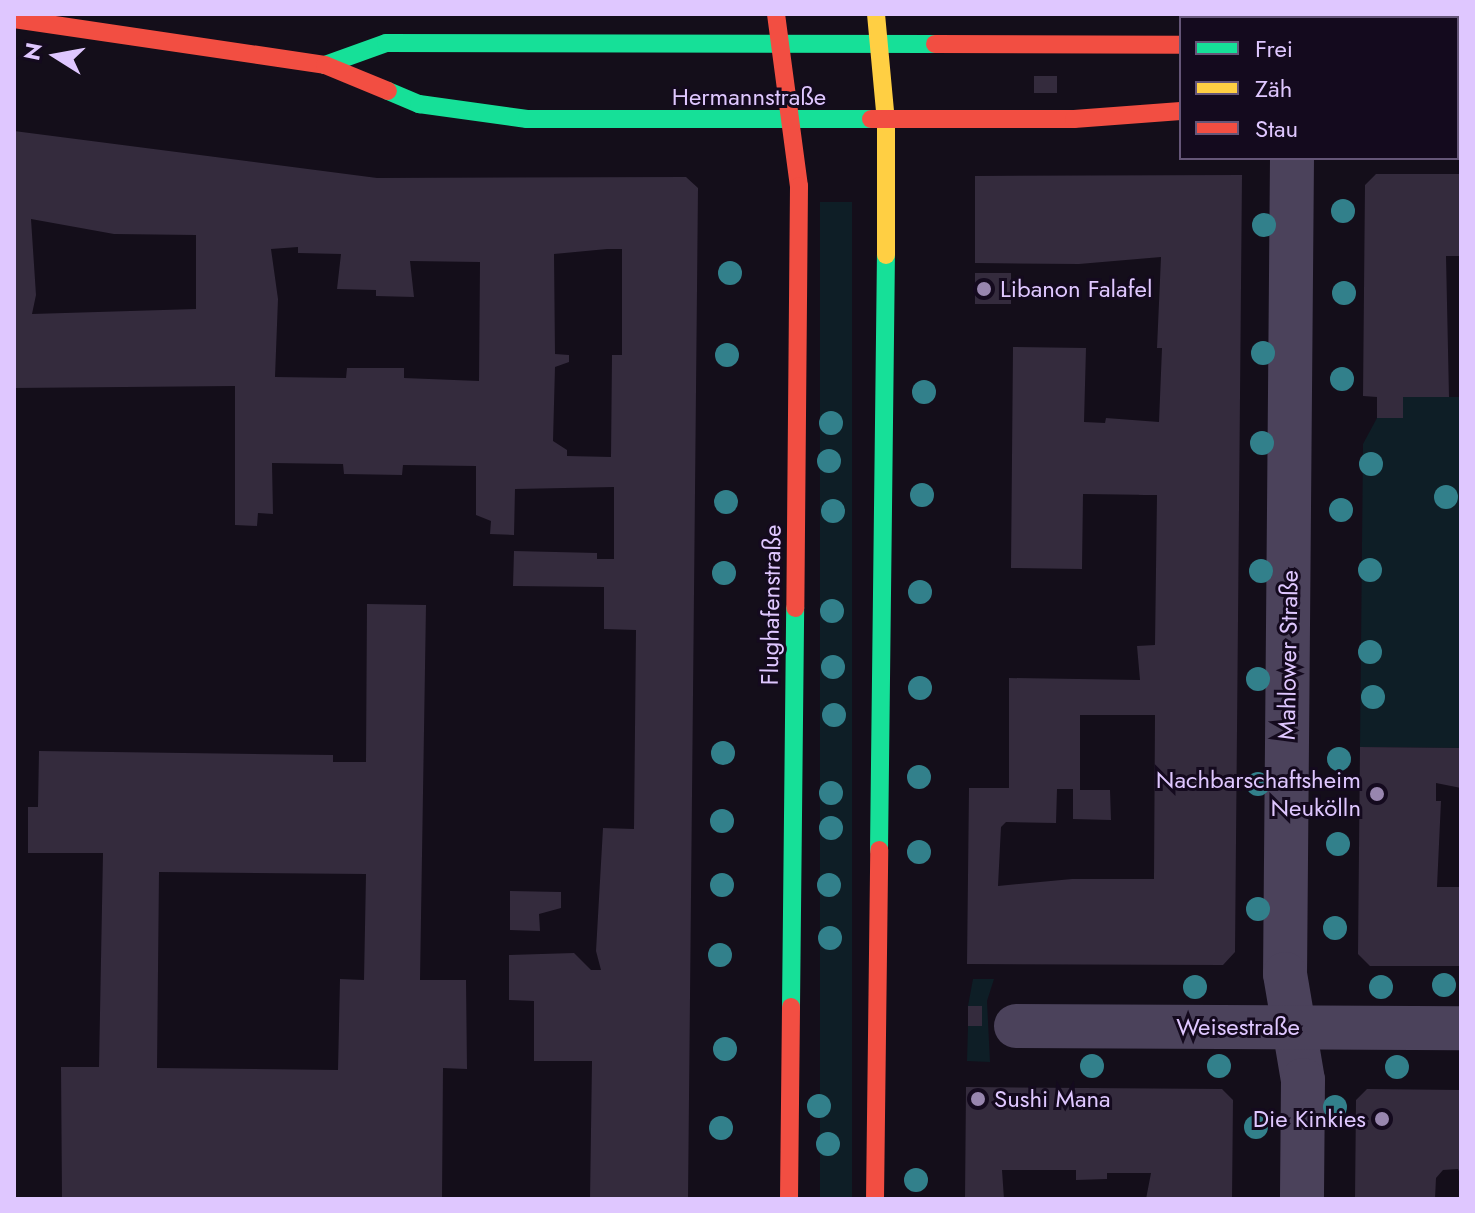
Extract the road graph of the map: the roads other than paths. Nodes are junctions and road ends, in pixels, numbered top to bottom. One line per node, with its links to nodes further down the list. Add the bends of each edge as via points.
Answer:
1 (776, 14): 4 (main road, Flughafenstraße)
2 (876, 14): 5 (main road)
3 (14, 19): 7 (main road, Hermannstraße)
4 (780, 44): 5 (main road, Hermannstraße); 7 (main road, Hermannstraße, via 386,43); 10 (main road, Flughafenstraße)
5 (881, 44): 6 (main road, Hermannstraße); 9 (main road)
6 (1179, 45)
7 (325, 65): 10 (main road, Hermannstraße, via 419,104 527,119)
8 (1179, 111): 9 (main road, Hermannstraße, via 1074,119)
9 (886, 121): 10 (main road, Hermannstraße); 16 (main road)
10 (791, 122): 15 (main road, Flughafenstraße, via 799,194)
11 (1292, 160): 13 (street, Mahlower Straße, via 1285,974)
12 (1016, 1026): 13 (street, Weisestraße)
13 (1294, 1027): 14 (street, Weisestraße); 17 (street, Mahlower Straße, via 1303,1080)
14 (1461, 1028)
15 (789, 1199)
16 (875, 1199)
17 (1302, 1199)

